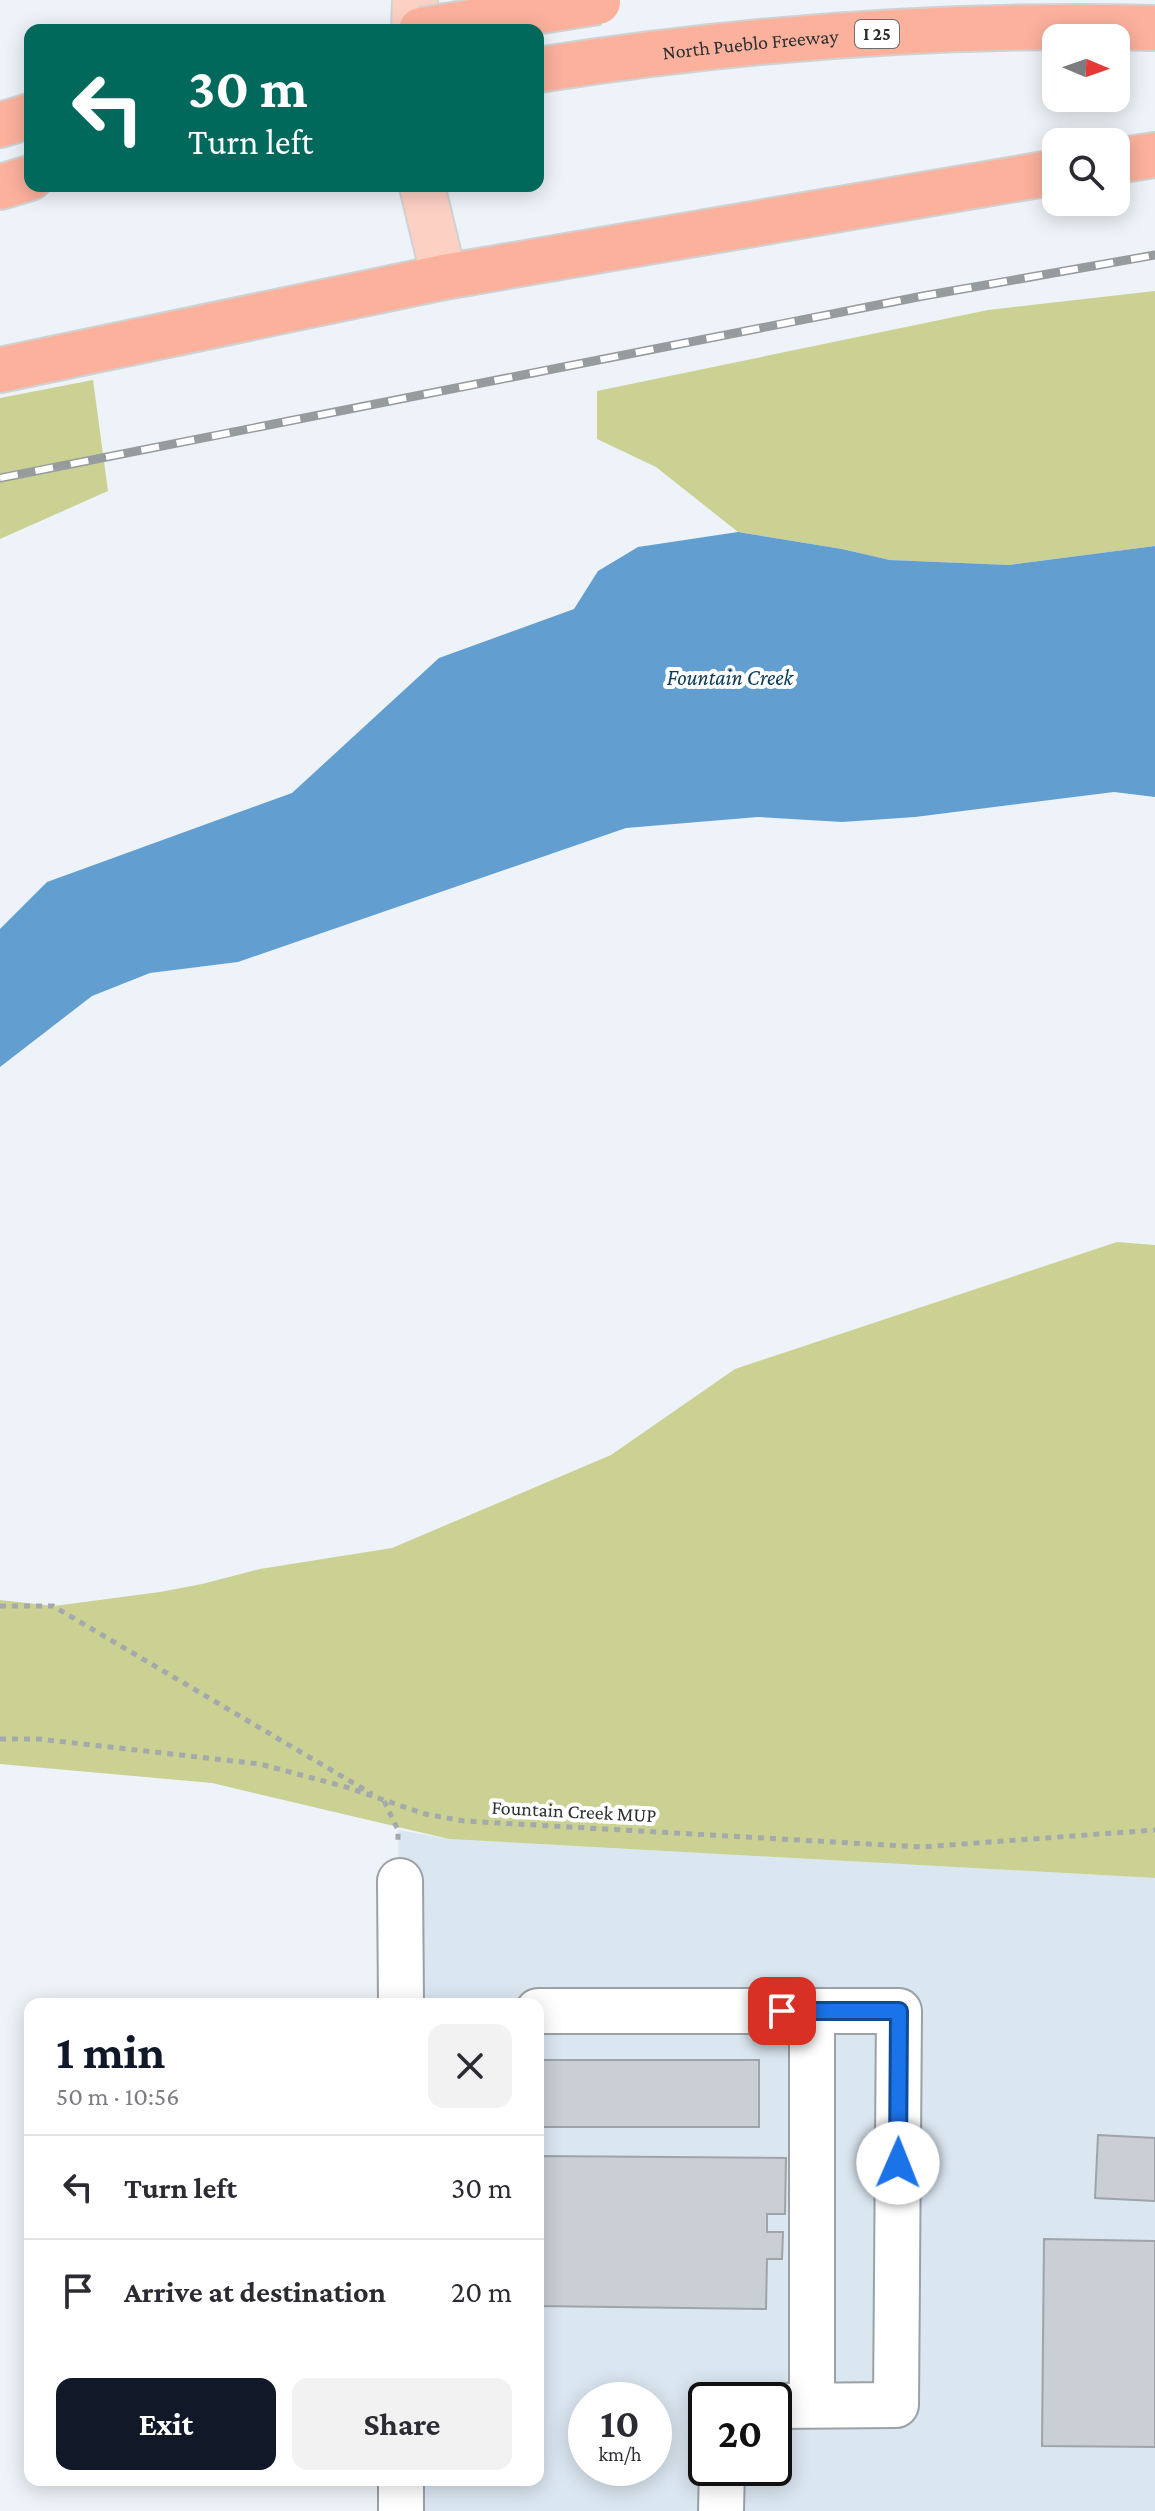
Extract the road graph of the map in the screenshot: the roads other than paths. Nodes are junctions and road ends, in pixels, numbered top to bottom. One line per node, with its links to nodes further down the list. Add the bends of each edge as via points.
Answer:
1 (415, 0): 4 (main road)
2 (461, 0): 6 (main road)
3 (607, 1): 5 (highway, bridge)
4 (414, 24)
5 (459, 24)
6 (460, 24)
7 (1155, 28): 8 (highway, North Pueblo Freeway / I 25, via 848,35)
8 (544, 69)
9 (24, 118): 10 (highway)
10 (0, 125)
11 (1155, 155): 12 (highway)
12 (1130, 159)
13 (1042, 174): 18 (highway)
14 (24, 180): 15 (highway)
15 (0, 187)
16 (423, 192): 18 (main road)
17 (454, 192): 18 (main road)
18 (444, 277): 19 (highway)
19 (0, 370)
20 (400, 1881): 21 (street)
21 (401, 1998)
22 (544, 2011): 23 (street)
23 (812, 2011): 24 (street); 24 (street, via 899,2011 896,2405)
24 (793, 2406)
25 (401, 2486): 27 (street)
26 (722, 2486): 28 (street)
27 (401, 2511)
28 (721, 2511)

